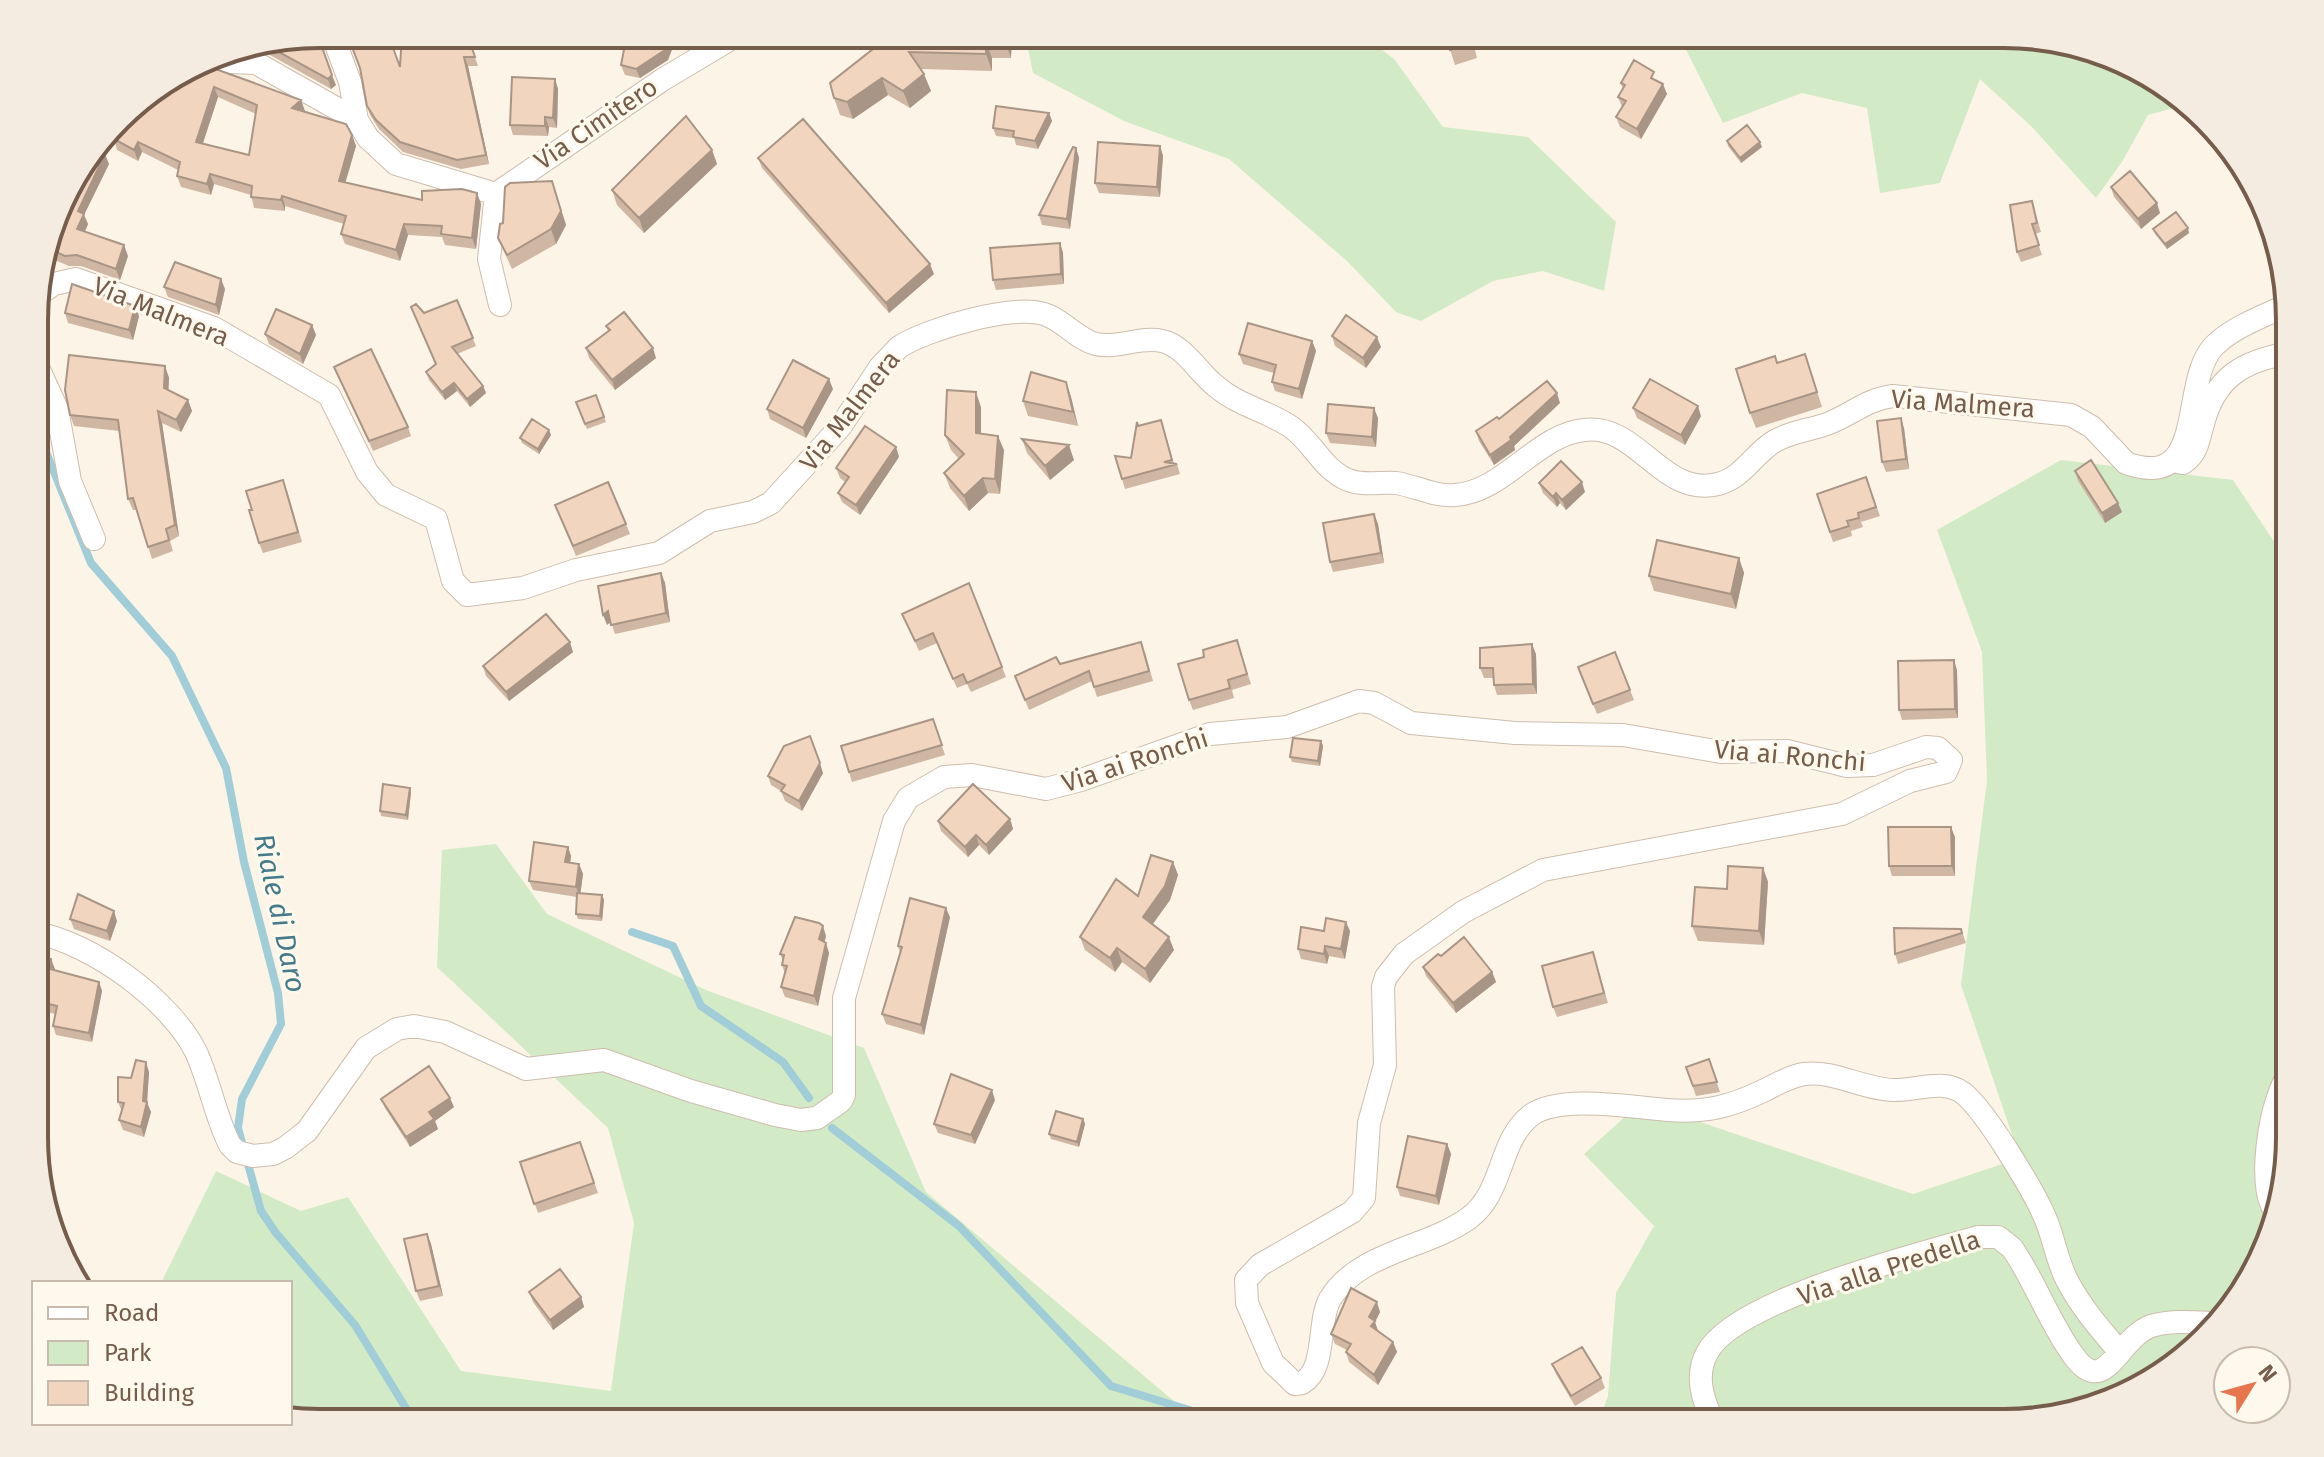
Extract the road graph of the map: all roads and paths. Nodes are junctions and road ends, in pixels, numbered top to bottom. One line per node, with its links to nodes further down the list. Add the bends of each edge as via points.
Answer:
1 (337, 48): 4 (street)
2 (716, 48): 5 (street, Via Cimitero)
3 (251, 57): 4 (street)
4 (357, 120): 5 (street, via 396,164)
5 (496, 194): 7 (street, via 489,259)
6 (50, 287): 11 (street, Via Malmera, via 76,279 214,328 329,395 367,472 386,495 436,519 453,581 473,596 659,553 710,521 763,508 802,472 899,347 920,336 1012,312 1042,313 1093,343 1172,344 1232,398 1294,429 1339,475 1359,483 1395,483 1441,495 1479,489 1564,436 1594,429 1620,438 1680,482 1722,483 1777,440 1893,396 2071,415 2092,427 2126,463 2152,468)
7 (500, 305)
8 (2275, 310): 11 (street, via 2212,347)
9 (2275, 357): 11 (street, via 2240,368 2220,384 2196,451 2183,463)
10 (48, 389): 12 (street, via 57,409 70,481)
11 (2173, 461)
12 (94, 539)
13 (48, 937): 17 (street, Via ai Ronchi, via 92,953 162,1009 194,1049 225,1136 245,1154 273,1154 296,1141 366,1048 397,1029 414,1026 445,1032 526,1069 604,1060 691,1091 801,1120 817,1118 844,1095 844,998 894,821 920,787 944,777 972,775 1046,789 1210,734 1287,727 1359,701 1374,703 1411,723 1515,733 1623,735 1721,752 1787,751 1847,766 1873,765 1932,747 1948,754 1952,765 1946,772 1910,781 1842,814 1543,870 1463,912 1404,954 1383,987 1385,1065 1369,1123 1364,1198 1352,1212 1251,1272 1244,1291 1247,1303 1279,1372 1302,1383 1313,1370 1324,1313 1339,1288 1367,1266 1430,1239 1481,1208 1520,1125 1538,1111 1570,1104 1707,1112 1795,1076 1817,1074 1878,1089 1942,1086 1962,1092 2043,1212 2077,1298)
14 (2275, 1118): 15 (street, via 2266,1162)
15 (2269, 1197)
16 (2201, 1324): 17 (street, Via alla Predella, via 2152,1326)
17 (2118, 1350): 18 (street, Via alla Predella, via 2114,1361 2098,1372 2081,1364 2012,1248 1998,1237 1978,1237 1851,1275 1734,1325 1707,1352 1702,1391)
18 (1709, 1408)

